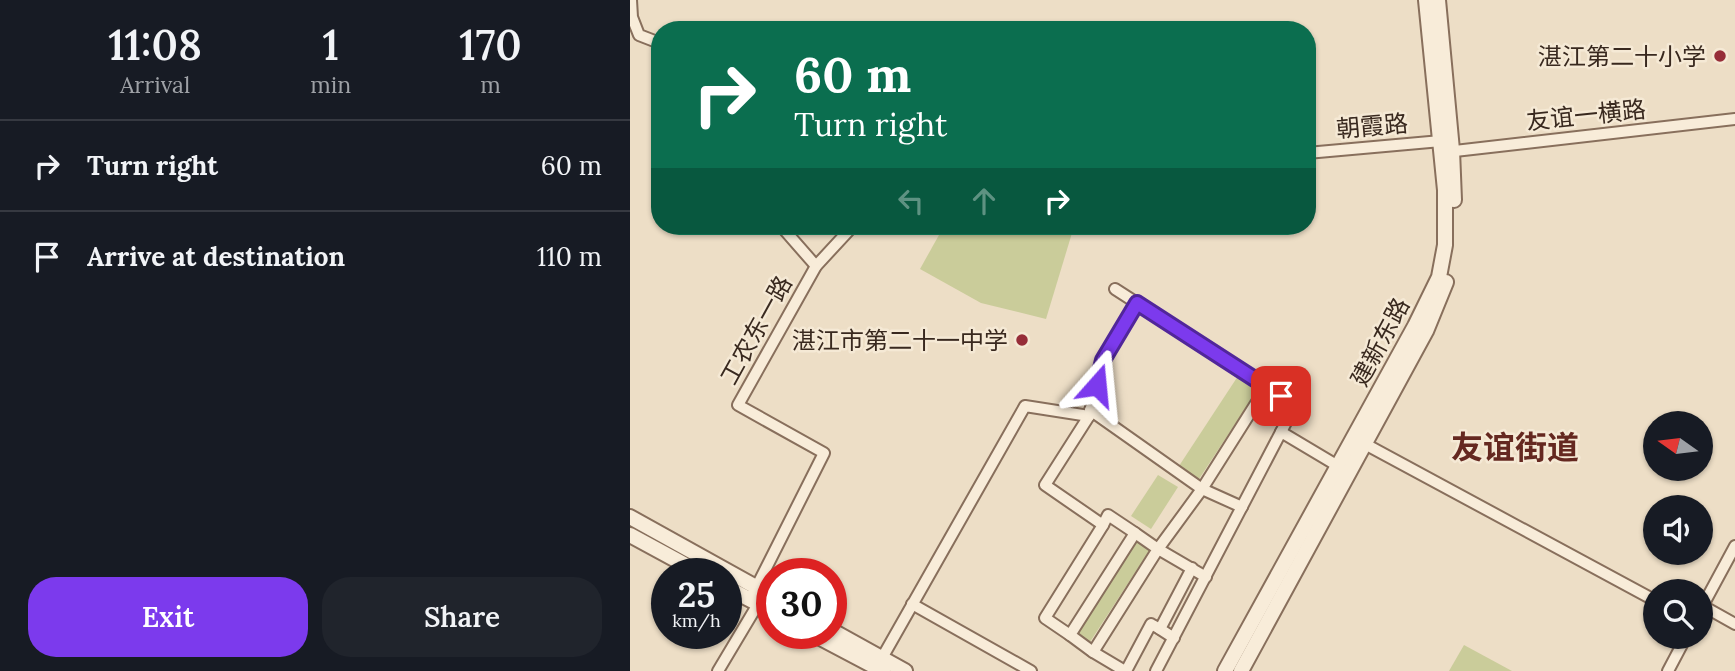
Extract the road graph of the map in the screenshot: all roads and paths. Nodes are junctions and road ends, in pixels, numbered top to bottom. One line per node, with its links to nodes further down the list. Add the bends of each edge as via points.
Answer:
1 (631, 0): 4 (street, via 639,35)
2 (1426, 0): 6 (street, 建新东路)
3 (1438, 0): 6 (street, 建新东路)
4 (651, 40)
5 (1735, 120): 6 (street, 友谊一横路)
6 (1445, 148): 7 (street, 朝霞路); 16 (street, 建新东路, via 1454,188 1453,250 1447,280 1426,331); 17 (street, 建新东路, via 1445,245 1438,277)
7 (1316, 153)
8 (789, 235): 10 (street)
9 (845, 235): 10 (street)
10 (816, 266): 32 (street, 工农东一路, via 738,405 824,453)
11 (1115, 289): 12 (street)
12 (1137, 303): 13 (street); 14 (street, via 1103,360)
13 (1267, 386): 15 (street, via 1295,405); 18 (street)
14 (1090, 413): 18 (street); 21 (street, via 1045,485); 33 (street, via 1025,406)
15 (1281, 432): 17 (street); 19 (street)
16 (1366, 444): 31 (street); 50 (street, 建新东路)
17 (1338, 466): 49 (street, 建新东路)
18 (1202, 489): 19 (street); 25 (street)
19 (1242, 507): 28 (street)
20 (630, 517): 32 (street)
21 (1103, 525): 22 (street, via 1108,515); 37 (street, via 1045,618)
22 (1135, 533): 25 (street); 37 (street)
23 (630, 535): 26 (street)
24 (1735, 546): 29 (street)
25 (1158, 549): 27 (street); 42 (street)
26 (672, 558)
27 (1192, 568): 28 (street); 36 (street)
28 (1206, 577): 38 (street)
29 (1713, 587)
30 (742, 593): 32 (street)
31 (1643, 594)
32 (755, 597): 44 (street)
33 (912, 604): 43 (street); 46 (street)
34 (1713, 613): 35 (street)
35 (1735, 624)
36 (1160, 629): 38 (street); 47 (street, via 1151,624)
37 (1070, 635): 42 (street)
38 (1174, 638): 48 (street)
39 (847, 640): 43 (street)
40 (847, 649): 43 (street)
41 (1680, 649): 51 (street)
42 (1093, 652): 47 (street)
43 (883, 664): 45 (street)
44 (718, 671)
45 (905, 671)
46 (1031, 671)
47 (1125, 671)
48 (1157, 671)
49 (1225, 671)
50 (1241, 671)
51 (1668, 671)

